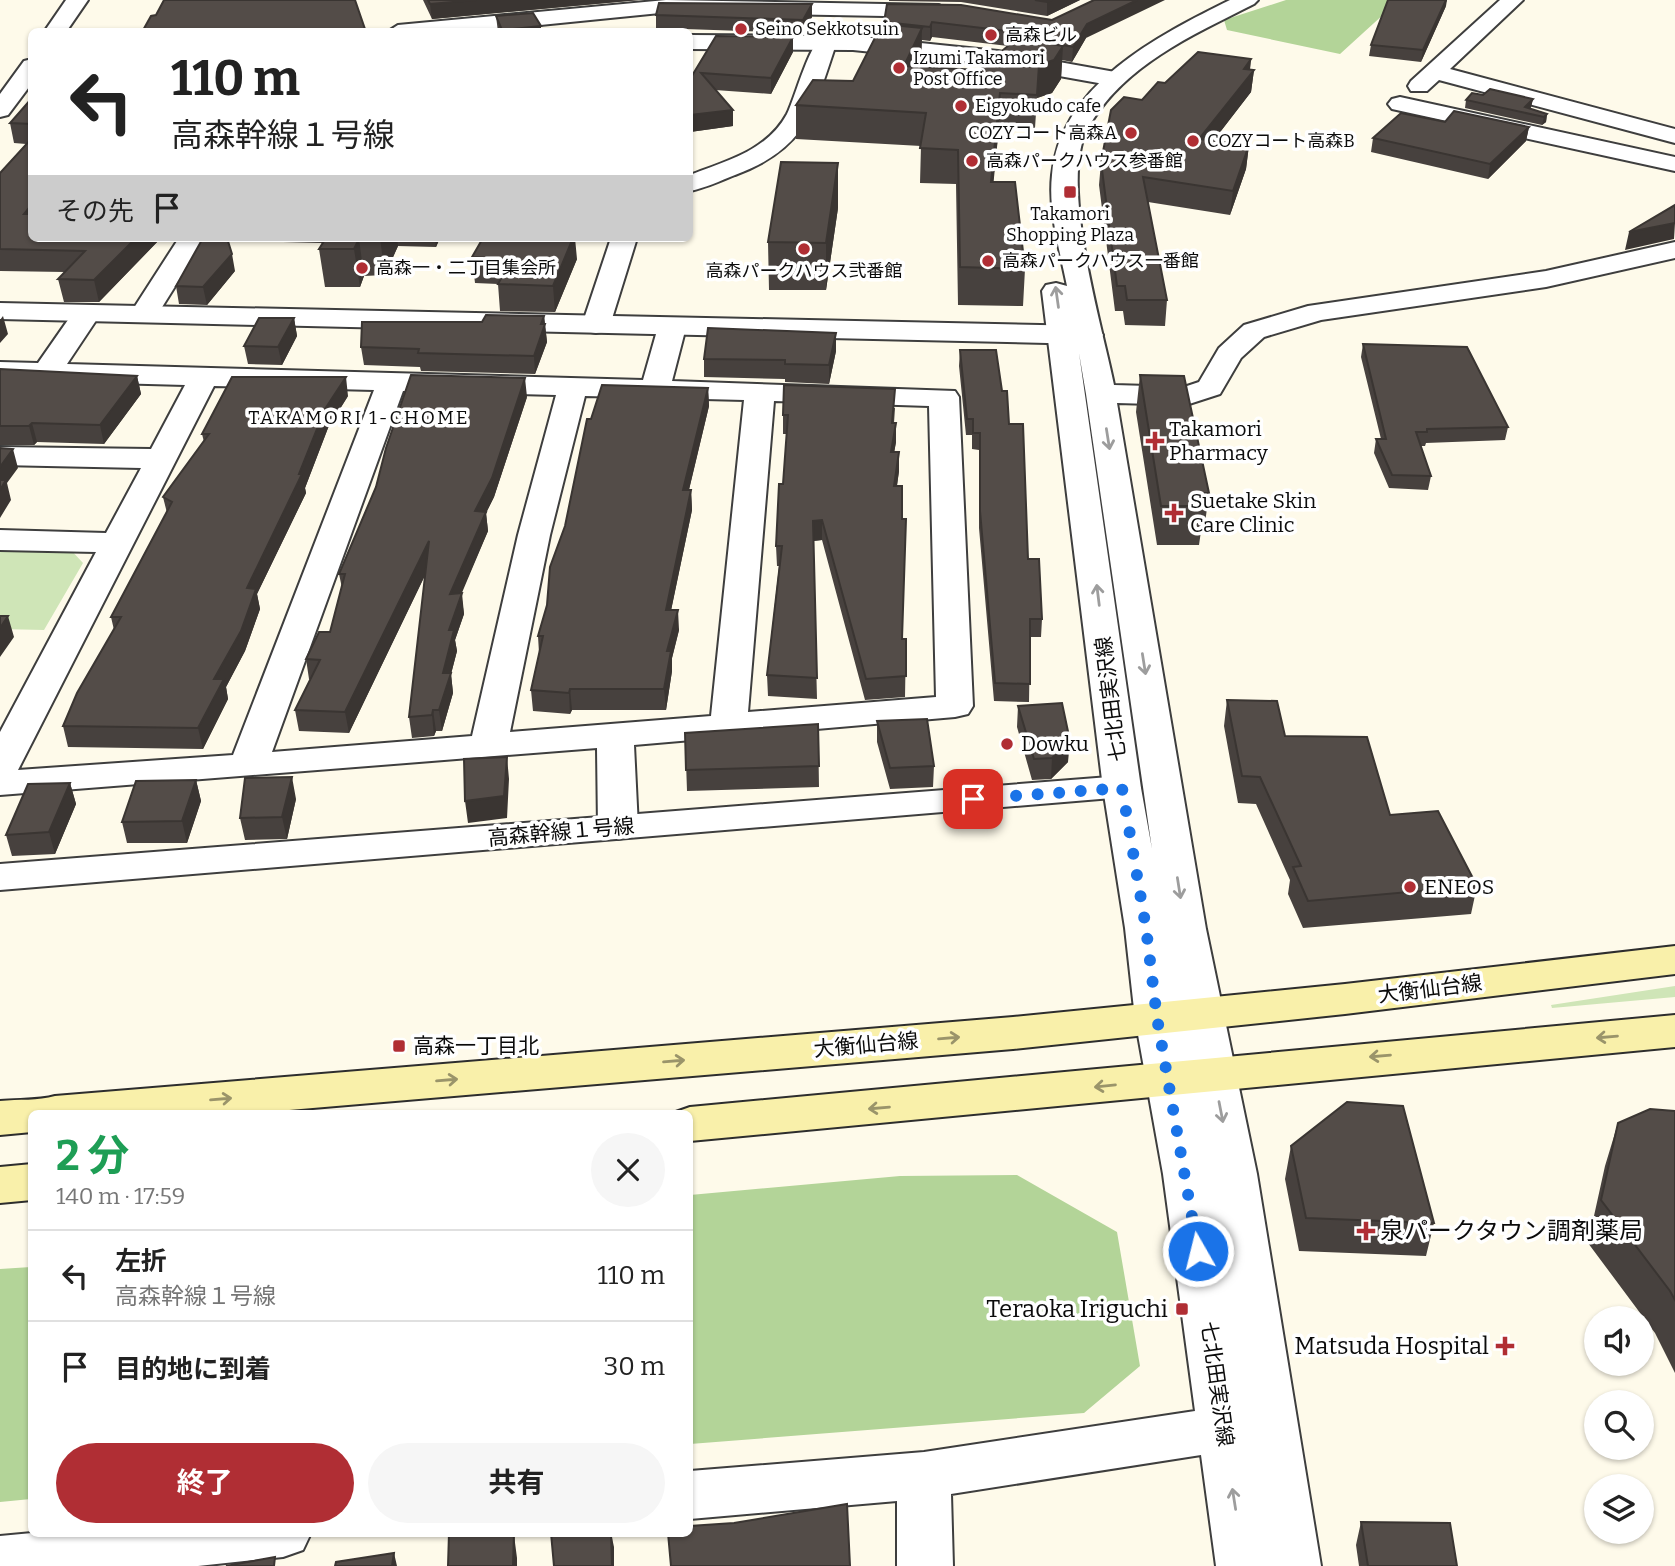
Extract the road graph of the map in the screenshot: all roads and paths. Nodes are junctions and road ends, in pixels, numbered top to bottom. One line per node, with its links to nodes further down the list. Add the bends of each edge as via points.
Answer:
1 (77, 0): 8 (street)
2 (1225, 0): 14 (street, 七北田実沢線, via 1164,26)
3 (1247, 0): 14 (street, via 1169,37)
4 (1508, 0): 12 (street)
5 (861, 5): 6 (street); 7 (street, via 670,6); 11 (street)
6 (961, 11)
7 (404, 26)
8 (58, 28)
9 (826, 41): 10 (street); 11 (street); 18 (street, via 798,114 784,135 769,149)
10 (693, 42)
11 (853, 43): 14 (street, via 998,58)
12 (1434, 72): 16 (street); 17 (street, via 1392,111 1610,147)
13 (21, 75): 15 (street)
14 (1104, 77): 27 (street, 七北田実沢線, via 1058,129 1045,175 1046,218)
15 (0, 110)
16 (1675, 136)
17 (1675, 164)
18 (693, 183)
19 (190, 242): 24 (street)
20 (623, 242): 25 (street)
21 (1675, 250): 35 (street, via 1546,279 1318,312 1254,331 1229,354 1210,388 1186,396)
22 (0, 311): 23 (street)
23 (87, 313): 24 (street); 29 (street)
24 (144, 314): 25 (street)
25 (596, 325): 26 (street)
26 (672, 327): 27 (street); 33 (street)
27 (1076, 335): 35 (street); 46 (street, 七北田実沢線, one-way to 27)
28 (0, 371): 29 (street)
29 (47, 372): 30 (street)
30 (205, 375): 31 (street); 37 (street)
31 (392, 381): 32 (street); 43 (street)
32 (573, 386): 33 (street); 42 (street, via 534,536)
33 (655, 389): 34 (street)
34 (760, 393): 40 (street); 40 (street, via 944,397 955,706)
35 (1101, 394): 50 (street, one-way to 50)
36 (0, 456): 37 (street)
37 (162, 459): 39 (street)
38 (0, 540): 39 (street)
39 (117, 543): 44 (street)
40 (728, 727): 41 (street)
41 (615, 734): 42 (street); 47 (street)
42 (489, 744): 43 (street)
43 (248, 766): 45 (street)
44 (0, 768)
45 (0, 783)
46 (1122, 788): 47 (street, 高森幹線１号線); 51 (street, 七北田実沢線)
47 (618, 827): 48 (street, 高森幹線１号線)
48 (0, 877)
49 (1675, 960): 50 (main road, 大衡仙台線)
50 (1201, 1014): 51 (main road, 大衡仙台線); 53 (street)
51 (1157, 1018): 54 (street, 七北田実沢線); 55 (main road, 大衡仙台線, one-way to 51)
52 (1675, 1031): 53 (main road, one-way to 53)
53 (1213, 1074): 54 (main road); 61 (street, one-way to 61, via 1233,1174)
54 (1169, 1079): 58 (main road, one-way to 58); 61 (street, 七北田実沢線, via 1186,1174)
55 (90, 1110)
56 (28, 1115): 57 (main road)
57 (0, 1118)
58 (693, 1124)
59 (28, 1182): 60 (main road)
60 (0, 1185)
61 (1247, 1426): 62 (street); 67 (street, 七北田実沢線, one-way to 61); 68 (street)
62 (924, 1475): 63 (street); 66 (street)
63 (693, 1495)
64 (243, 1537): 65 (street)
65 (0, 1561)
66 (925, 1566)
67 (1244, 1566)
68 (1293, 1566)

